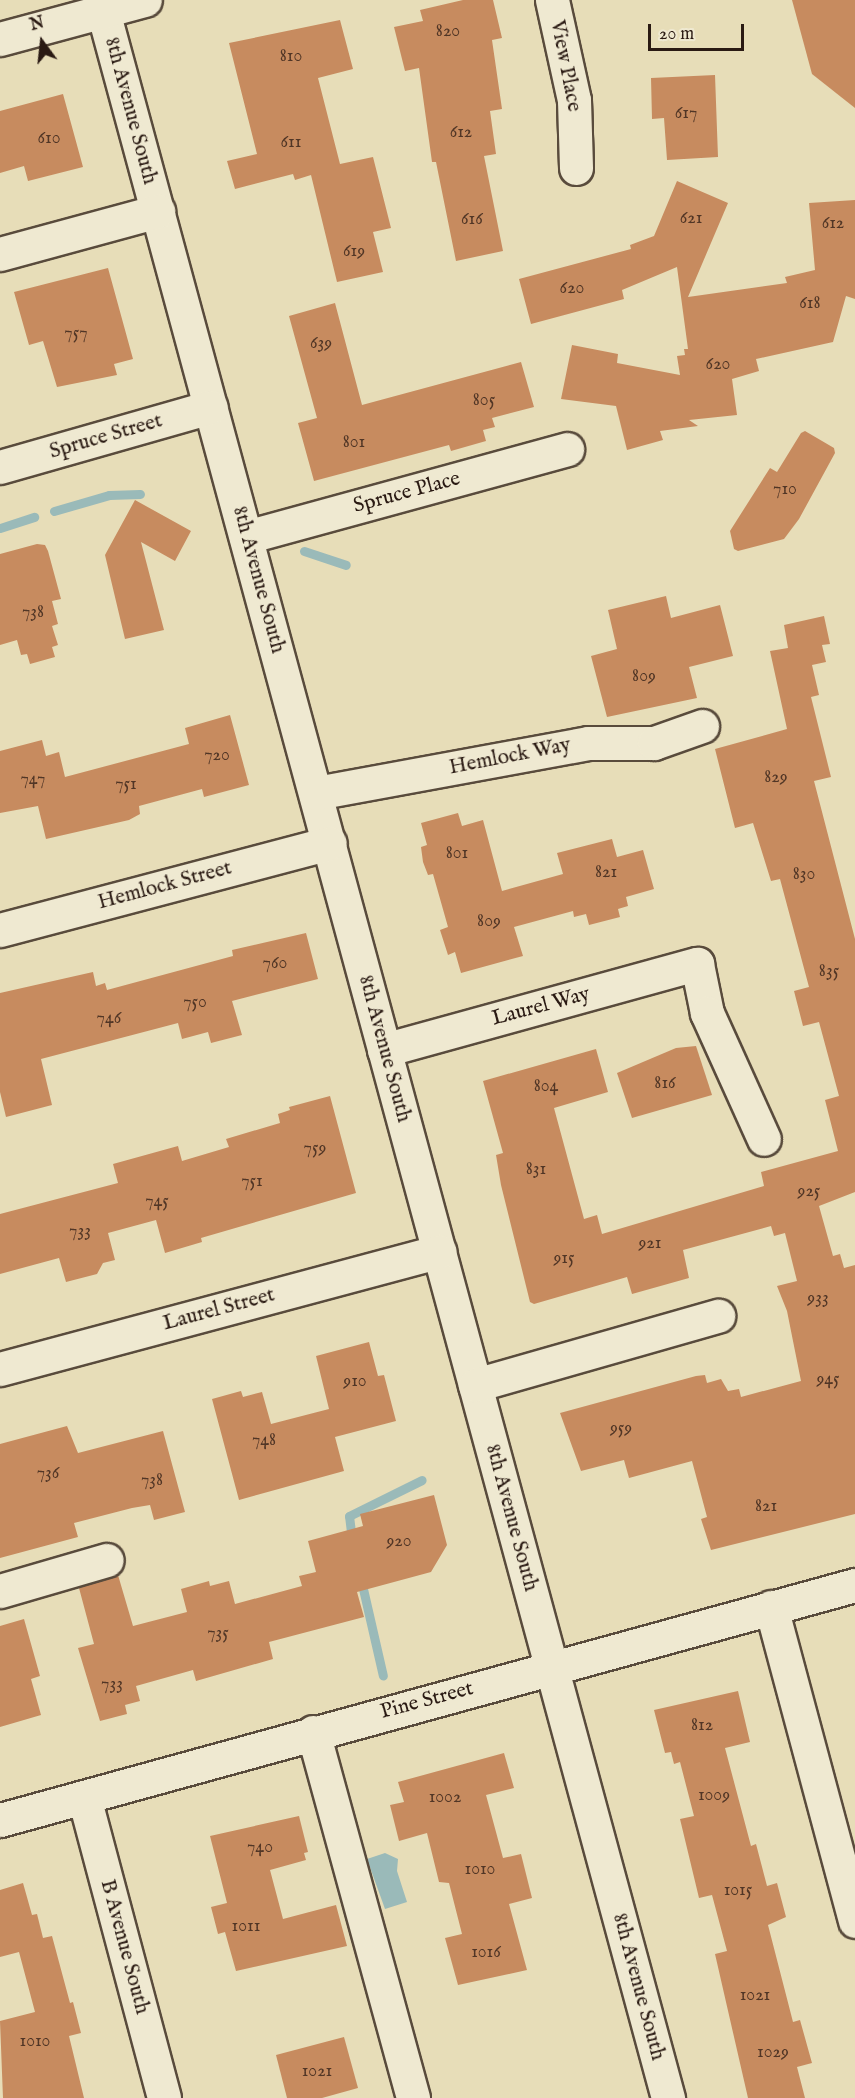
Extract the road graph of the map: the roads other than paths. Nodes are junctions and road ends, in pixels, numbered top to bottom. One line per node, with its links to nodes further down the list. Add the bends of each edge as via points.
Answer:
1 (145, 0): 3 (street)
2 (552, 0): 5 (street, View Place, via 574,100)
3 (101, 6): 4 (street); 6 (street, 8th Avenue South)
4 (0, 39)
5 (576, 168)
6 (158, 212): 7 (street); 8 (street, 8th Avenue South)
7 (0, 254)
8 (211, 407): 10 (street, Spruce Street); 11 (street, 8th Avenue South)
9 (567, 449): 11 (street, Spruce Place)
10 (0, 467)
11 (246, 537): 13 (street, 8th Avenue South)
12 (702, 726): 13 (street, Hemlock Way, via 654,743 588,743)
13 (316, 793): 14 (street, 8th Avenue South)
14 (330, 843): 15 (street, Hemlock Street); 16 (street, 8th Avenue South)
15 (0, 930)
16 (384, 1050): 17 (street, Laurel Way, via 697,964 707,1013); 18 (street, 8th Avenue South)
17 (764, 1139)
18 (439, 1251): 20 (street, Laurel Street); 21 (street, 8th Avenue South)
19 (718, 1316): 21 (street)
20 (0, 1370)
21 (475, 1385): 26 (street, 8th Avenue South)
22 (107, 1560): 24 (street)
23 (855, 1585): 25 (street, Pine Street)
24 (0, 1591)
25 (771, 1607): 26 (street, Pine Street); 30 (street)
26 (551, 1667): 27 (street, Pine Street); 33 (street, 8th Avenue South)
27 (313, 1732): 28 (street, Pine Street); 32 (street)
28 (84, 1797): 29 (street, Pine Street); 31 (street, B Avenue South)
29 (0, 1820)
30 (855, 1921)
31 (164, 2098)
32 (413, 2098)
33 (668, 2098)

